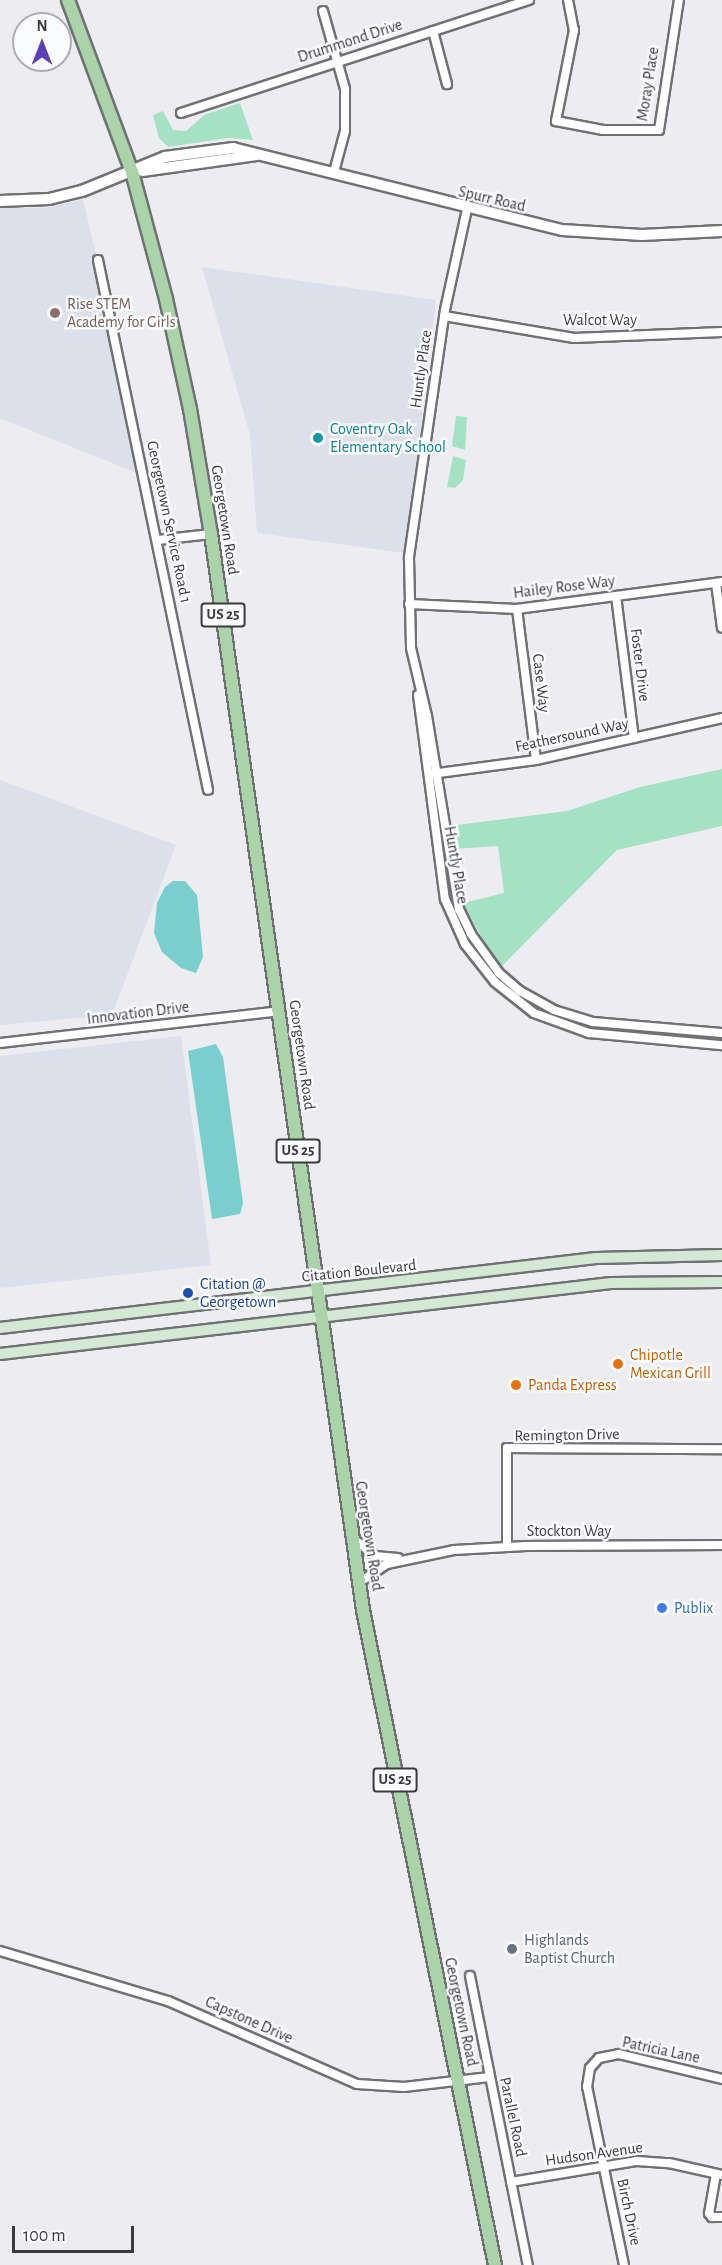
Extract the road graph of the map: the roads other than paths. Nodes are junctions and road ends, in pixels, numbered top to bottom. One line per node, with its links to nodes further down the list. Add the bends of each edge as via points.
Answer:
1 (68, 0): 10 (main road, Georgetown Road / US 25)
2 (529, 0): 6 (street, Drummond Drive)
3 (568, 0): 4 (street, Moray Place, via 574,30 556,121 603,130 659,130)
4 (679, 0)
5 (322, 11): 7 (street)
6 (433, 31): 7 (street, Drummond Drive); 8 (street)
7 (338, 61): 9 (street, Drummond Drive); 11 (street, via 345,89 345,131)
8 (447, 84)
9 (181, 113)
10 (132, 172): 11 (street, Spurr Road, via 260,154); 12 (street, Spurr Road, via 49,199); 18 (main road, Georgetown Road / US 25, via 179,353)
11 (334, 172): 13 (street, Spurr Road)
12 (0, 201)
13 (467, 209): 14 (street, Spurr Road, via 562,230 642,234); 16 (street, Huntly Place)
14 (722, 231)
15 (98, 260): 19 (street, Georgetown Service Road 1)
16 (444, 316): 17 (street, Walcot Way, via 574,338); 22 (street, Huntly Place, via 409,558)
17 (722, 332)
18 (212, 534): 19 (street); 30 (main road, Georgetown Road / US 25)
19 (158, 540): 29 (street, Georgetown Service Road 1)
20 (719, 582): 21 (street, Hailey Rose Way); 24 (street)
21 (616, 596): 23 (street, Hailey Rose Way); 26 (street, Foster Drive)
22 (409, 604): 23 (street, Hailey Rose Way); 28 (street, Huntly Place)
23 (517, 609): 27 (street, Case Way)
24 (722, 628)
25 (722, 718): 26 (street, Feathersound Way)
26 (634, 738): 27 (street, Feathersound Way)
27 (536, 760): 28 (street, Feathersound Way)
28 (431, 774): 31 (street, Huntly Place, via 459,909 471,934 499,973 520,991 567,1015 593,1022); 33 (street, Huntly Place, via 441,877 451,917 465,944 495,982 534,1013 589,1033)
29 (208, 790)
30 (279, 1011): 32 (street, Innovation Drive); 36 (main road, Georgetown Road / US 25)
31 (722, 1033)
32 (0, 1043)
33 (722, 1045)
34 (722, 1256): 36 (main road, Citation Boulevard, via 596,1258)
35 (722, 1282): 37 (main road, via 611,1283)
36 (317, 1291): 37 (main road, Georgetown Road / US 25); 38 (main road, Citation Boulevard)
37 (320, 1315): 39 (main road); 41 (main road, Georgetown Road / US 25)
38 (0, 1328)
39 (0, 1354)
40 (722, 1449): 43 (street, Remington Drive, via 507,1448)
41 (351, 1537): 44 (street, Stockton Way, via 375,1556); 45 (main road, Georgetown Road / US 25)
42 (722, 1545): 43 (street, Stockton Way)
43 (507, 1546): 44 (street, Stockton Way)
44 (416, 1557): 45 (street, Stockton Way, via 387,1564)
45 (360, 1582): 50 (main road, Georgetown Road / US 25, via 381,1712)
46 (0, 1952): 50 (street, Capstone Drive, via 168,2001 357,2084 404,2087)
47 (470, 1976): 48 (street, Parallel Road)
48 (489, 2078): 50 (street, Capstone Drive); 53 (street, Parallel Road)
49 (722, 2079): 51 (street, Patricia Lane, via 619,2054 599,2058 590,2068 587,2087)
50 (458, 2082): 55 (main road, Georgetown Road / US 25)
51 (604, 2166): 52 (street, Hudson Avenue, via 654,2161); 53 (street, Hudson Avenue); 57 (street, Birch Drive)
52 (719, 2174): 54 (street, Hudson Avenue, via 709,2213)
53 (511, 2182): 56 (street, Parallel Road)
54 (722, 2217)
55 (495, 2265)
56 (528, 2265)
57 (624, 2265)

